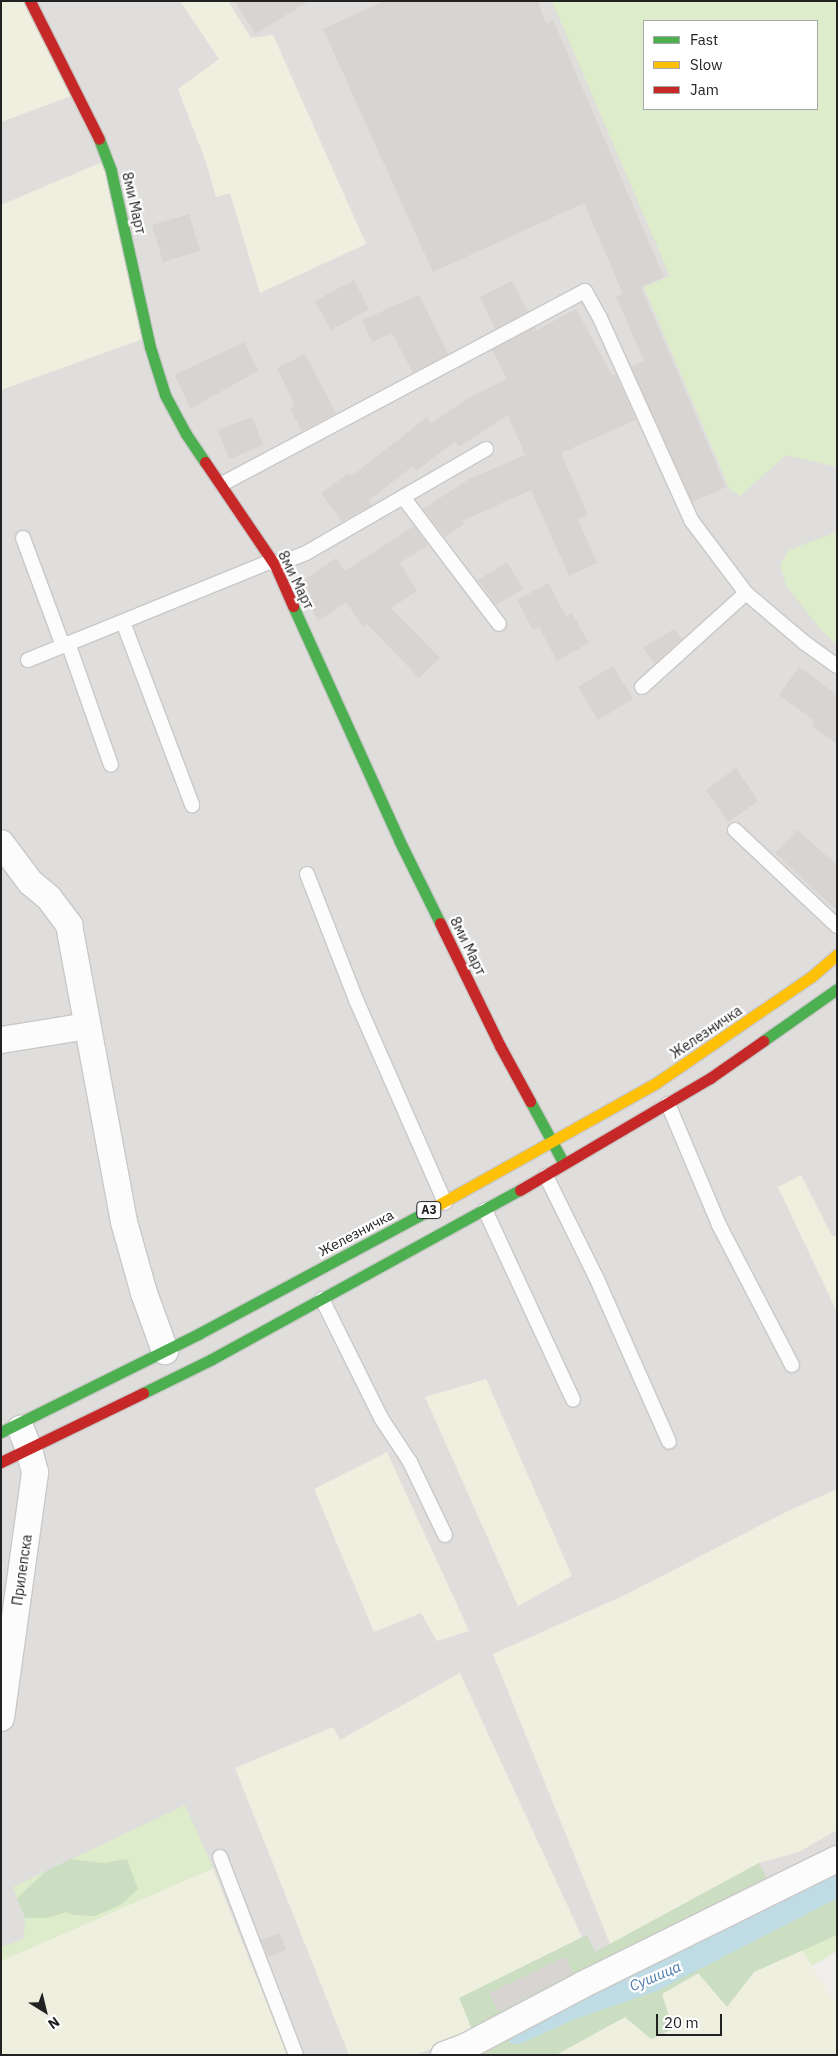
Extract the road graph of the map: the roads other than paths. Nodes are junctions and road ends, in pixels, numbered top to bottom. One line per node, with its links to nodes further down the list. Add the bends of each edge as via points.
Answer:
1 (30, 1): 3 (main road, 8ми Март, via 99,138 111,171 150,347 165,395 186,434)
2 (486, 449): 4 (lane)
3 (222, 484): 6 (main road, 8ми Март); 7 (lane, via 585,291 692,520)
4 (403, 497): 6 (lane, via 306,553); 9 (lane)
5 (23, 538): 10 (lane)
6 (274, 563): 8 (lane); 25 (main road, 8ми Март, via 399,840 500,1046)
7 (746, 593): 12 (lane, via 804,643); 13 (lane)
8 (123, 622): 10 (lane); 15 (lane)
9 (499, 624)
10 (65, 645): 11 (lane); 14 (lane)
11 (28, 660)
12 (837, 666)
13 (642, 687)
14 (111, 765)
15 (192, 805)
16 (734, 830): 19 (lane)
17 (1, 843): 22 (street, via 30,882 49,898 69,925)
18 (306, 874): 28 (lane, via 357,1002)
19 (837, 926)
20 (837, 954): 25 (main road, Железничка / A3, via 811,977 672,1072)
21 (836, 991): 24 (main road, A3)
22 (87, 1026): 23 (street); 31 (street, via 124,1222)
23 (1, 1040)
24 (668, 1104): 26 (main road, A3); 32 (lane, via 719,1225)
25 (552, 1142): 26 (main road, 8ми Март); 28 (main road, Железничка / A3)
26 (565, 1165): 27 (main road, A3)
27 (546, 1176): 29 (main road, A3); 35 (lane, via 596,1277)
28 (445, 1202): 31 (main road, Железничка / A3)
29 (485, 1210): 30 (main road, A3); 33 (lane)
30 (322, 1299): 36 (main road, A3, via 212,1359); 38 (lane, via 381,1418 410,1462)
31 (165, 1351): 34 (main road, Железничка / A3)
32 (792, 1365)
33 (572, 1400)
34 (10, 1428): 36 (street, Прилепска)
35 (669, 1442)
36 (29, 1449): 37 (main road, A3); 39 (street, Прилепска, via 35,1472)
37 (1, 1462)
38 (445, 1535)
39 (1, 1718)
40 (220, 1857): 42 (lane)
41 (837, 1859): 43 (street)
42 (296, 2055)
43 (444, 2055)

